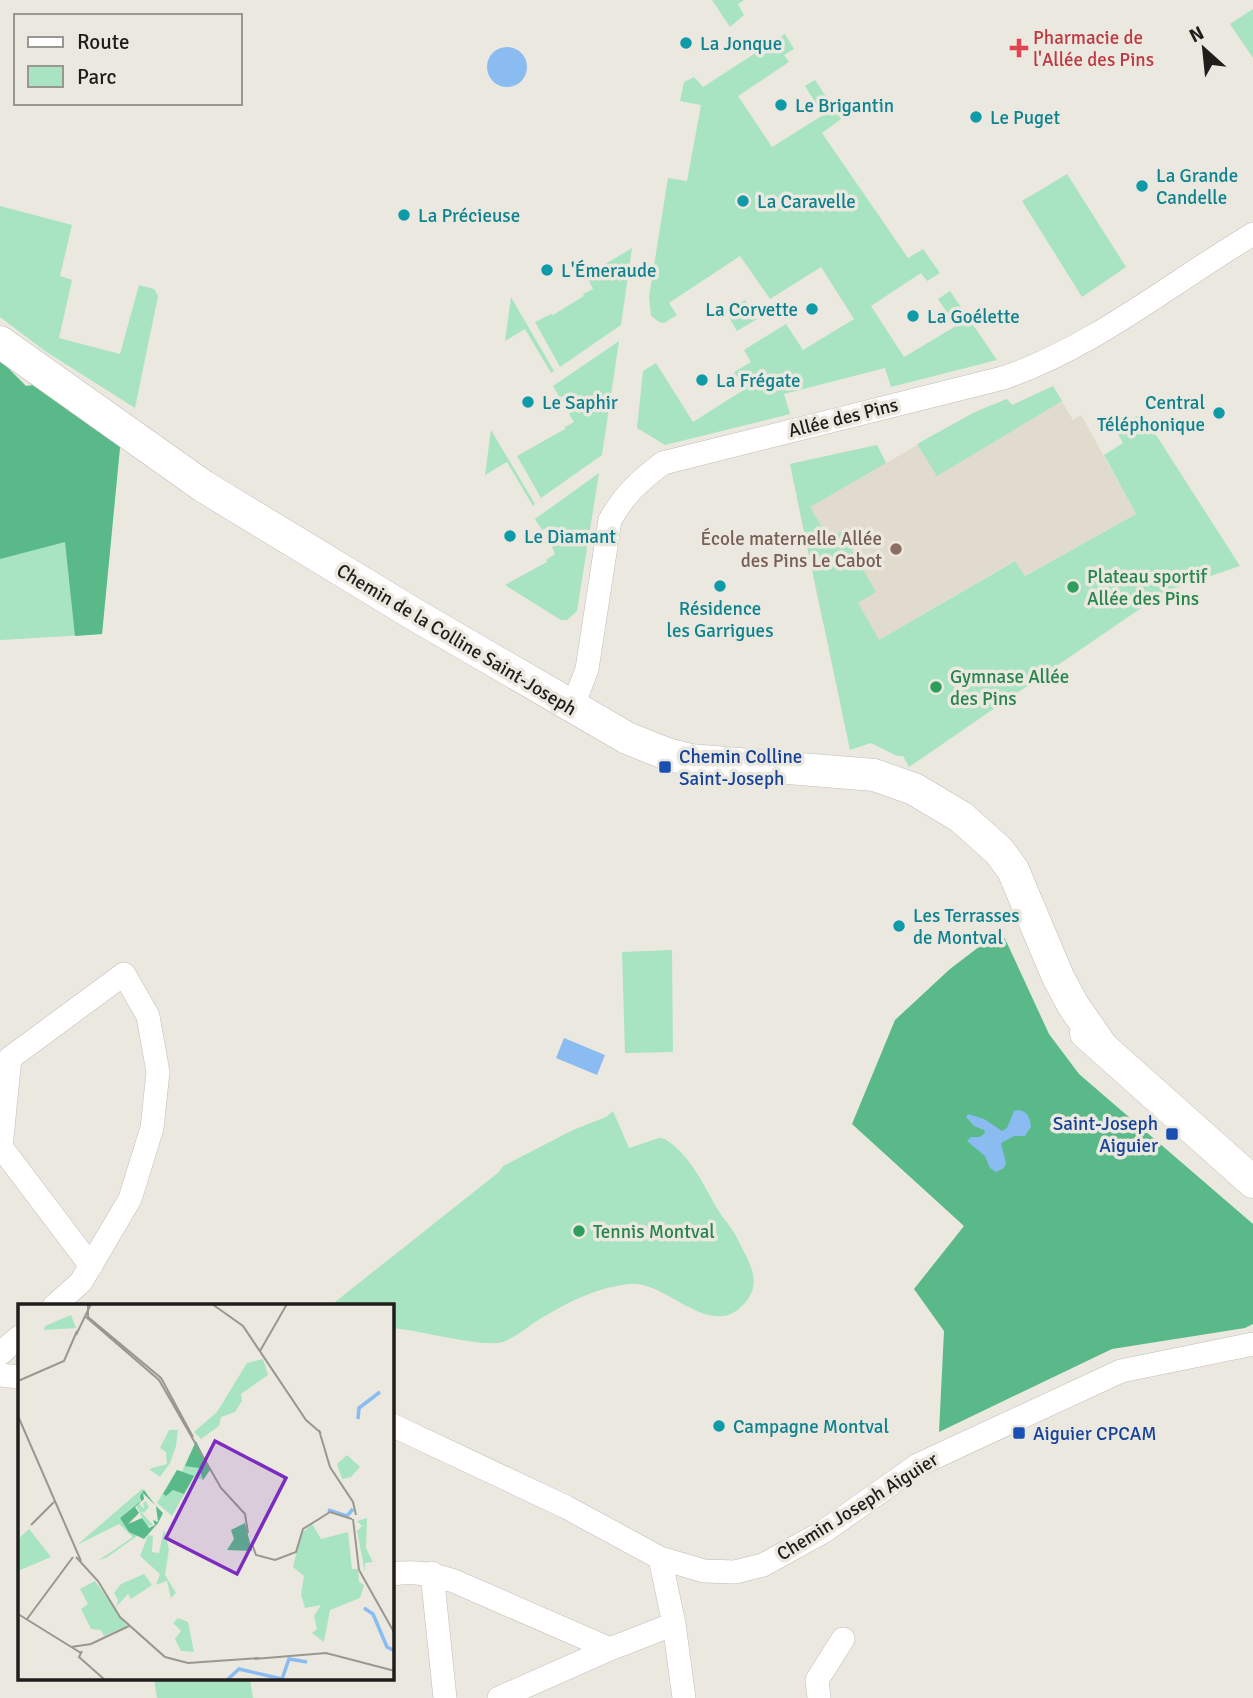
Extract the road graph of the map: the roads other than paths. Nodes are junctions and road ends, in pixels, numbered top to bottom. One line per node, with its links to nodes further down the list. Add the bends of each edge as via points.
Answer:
1 (1253, 234): 3 (street, Allée des Pins, via 1083,342 1036,366 663,463 622,499 610,520 587,669)
2 (0, 342): 3 (street, Chemin de la Colline Saint-Joseph, via 203,486)
3 (573, 706): 4 (street, Chemin de la Colline Saint-Joseph, via 627,738 667,754 874,775 914,789 961,817 1013,870 1058,977 1102,1047)
4 (1250, 1181)
5 (90, 1266): 5 (street, via 130,1199 152,1128 158,1072 148,1016 124,974 10,1058 1,1147); 6 (street, via 81,1282)
6 (56, 1304)
7 (18, 1338): 9 (street)
8 (1253, 1344): 13 (street, Chemin Joseph Aiguier, via 1115,1374 918,1465 823,1532 762,1565 735,1572 704,1571)
9 (0, 1354)
10 (0, 1375): 11 (street)
11 (18, 1377)
12 (394, 1426): 13 (street, Chemin Joseph Aiguier, via 566,1507)
13 (660, 1558): 16 (street)
14 (432, 1573): 15 (street); 18 (street); 19 (street)
15 (394, 1574)
16 (674, 1624): 18 (street); 21 (street)
17 (843, 1639): 22 (street, via 817,1680)
18 (610, 1648): 20 (street)
19 (445, 1698)
20 (499, 1698)
21 (684, 1698)
22 (819, 1698)

